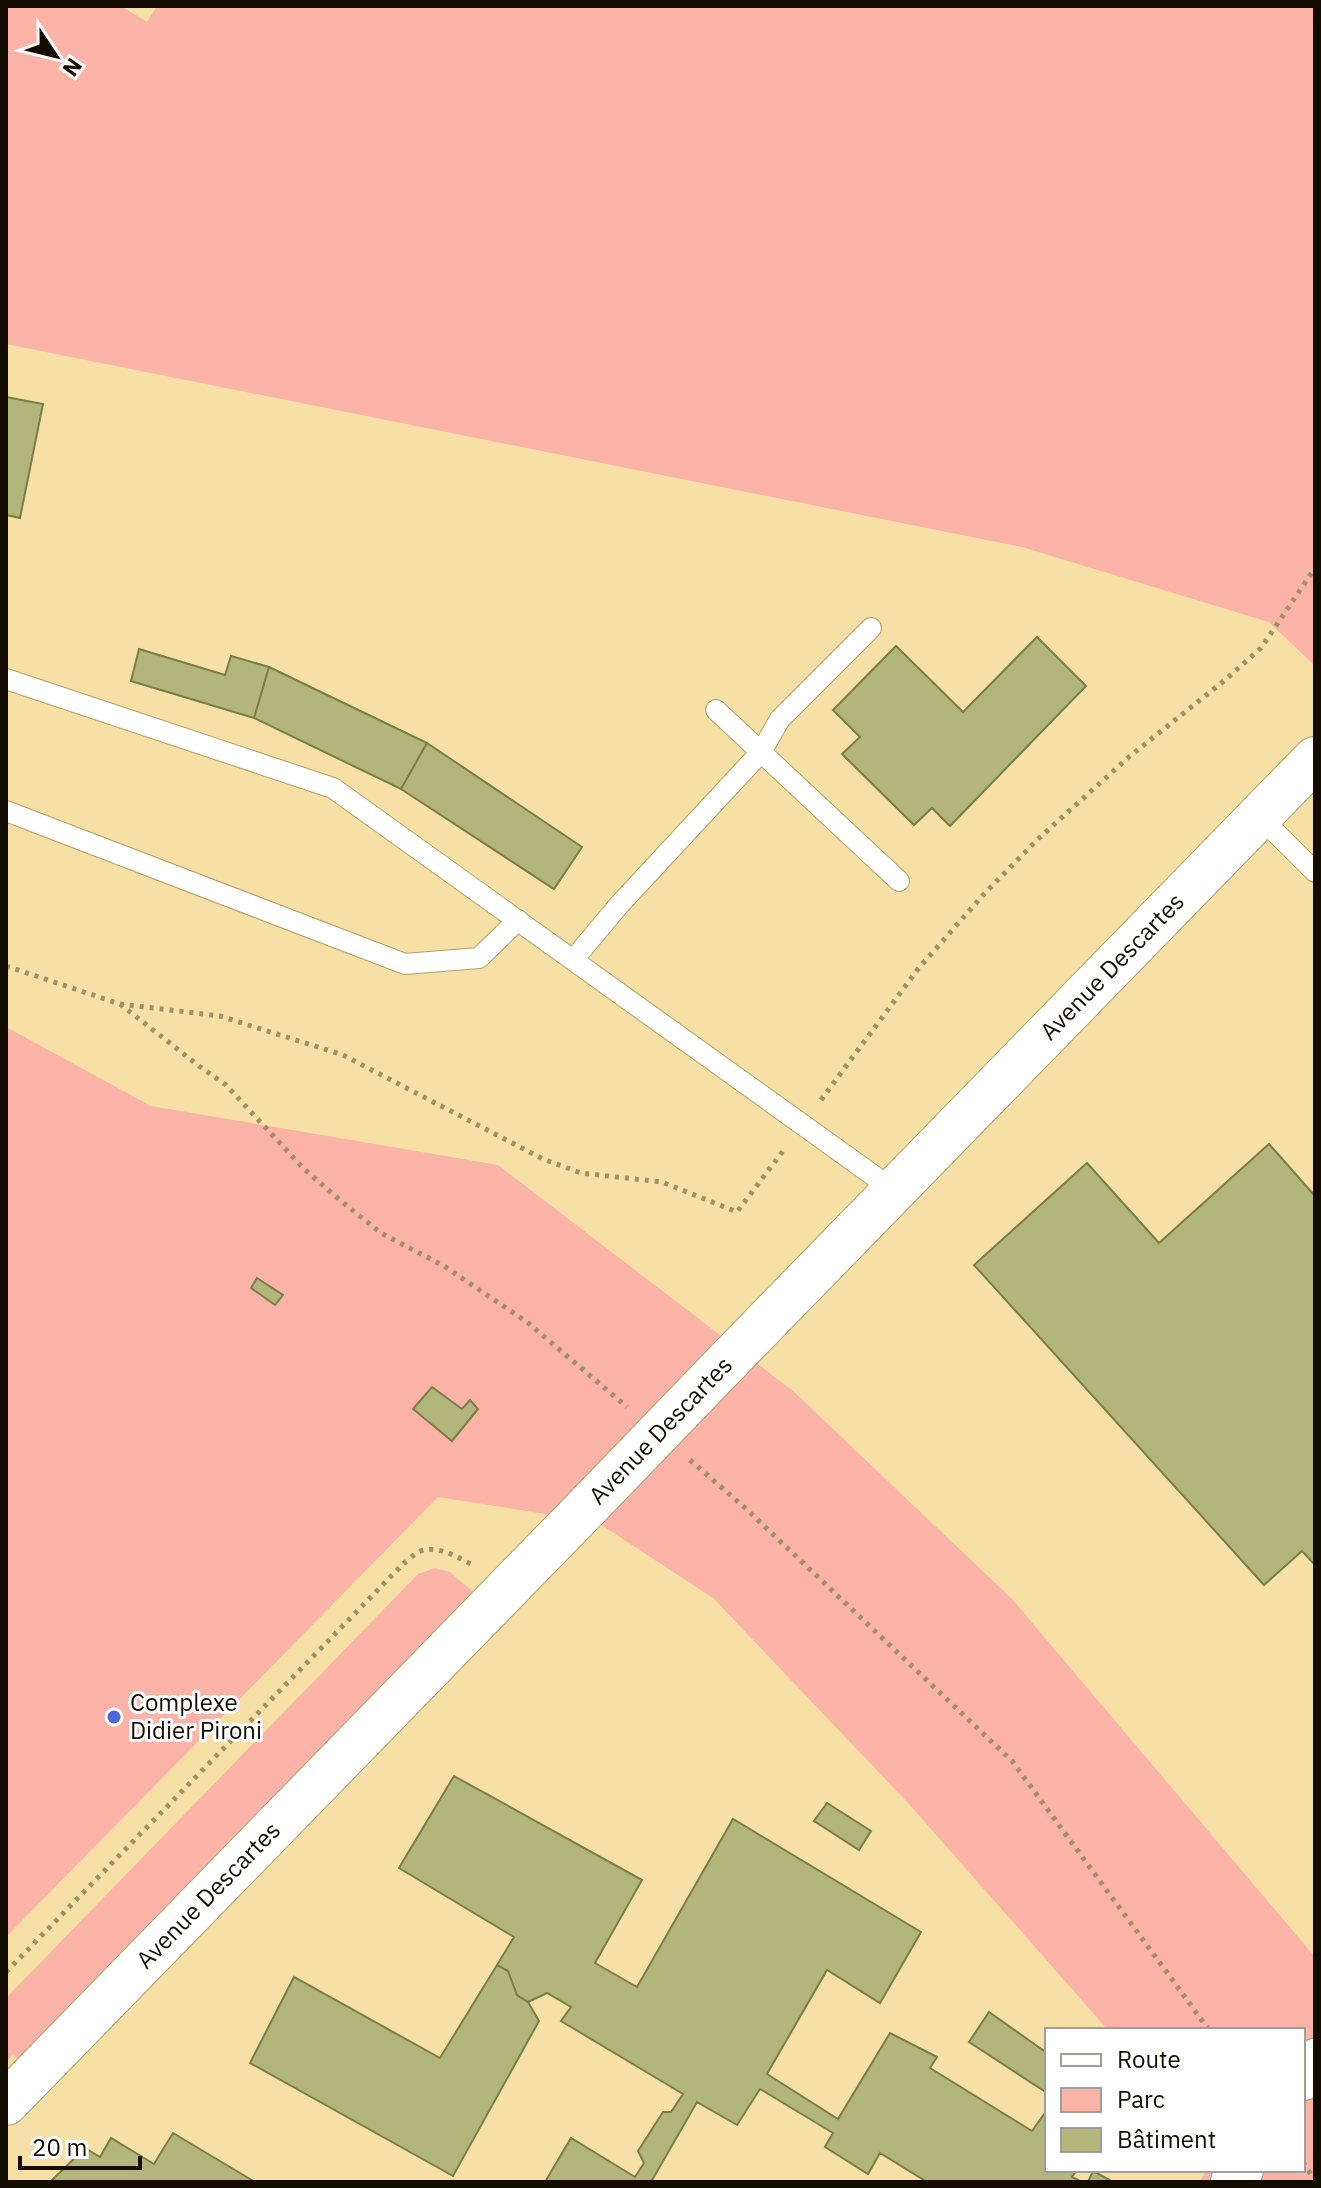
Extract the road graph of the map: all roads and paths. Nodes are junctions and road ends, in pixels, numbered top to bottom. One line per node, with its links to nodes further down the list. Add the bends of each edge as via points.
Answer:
1 (1315, 568): 15 (path, via 1261,648 1130,756 984,894 918,969)
2 (871, 628): 5 (lane, via 780,719)
3 (6, 679): 11 (lane, via 333,788)
4 (716, 710): 5 (lane)
5 (761, 752): 10 (lane); 12 (lane)
6 (1315, 759): 8 (main road, Avenue Descartes)
7 (6, 811): 11 (lane, via 405,964 479,958)
8 (1260, 817): 9 (lane); 17 (main road, Avenue Descartes)
9 (1315, 872)
10 (899, 881)
11 (518, 920): 12 (lane)
12 (573, 960): 17 (lane)
13 (6, 966): 14 (path)
14 (120, 1004): 16 (path, via 220,1016 343,1055 543,1159 581,1173 662,1182 737,1212); 18 (path, via 226,1085 304,1169 381,1233 444,1266 527,1322)
15 (818, 1104)
16 (789, 1142)
17 (895, 1191): 20 (main road, Avenue Descartes, bridge)
18 (635, 1414)
19 (683, 1455): 22 (path, via 1012,1761)
20 (507, 1587): 21 (path, via 453,1554 436,1549 418,1552); 23 (main road, Avenue Descartes)
21 (6, 1972)
22 (1208, 2028)
23 (6, 2103)

